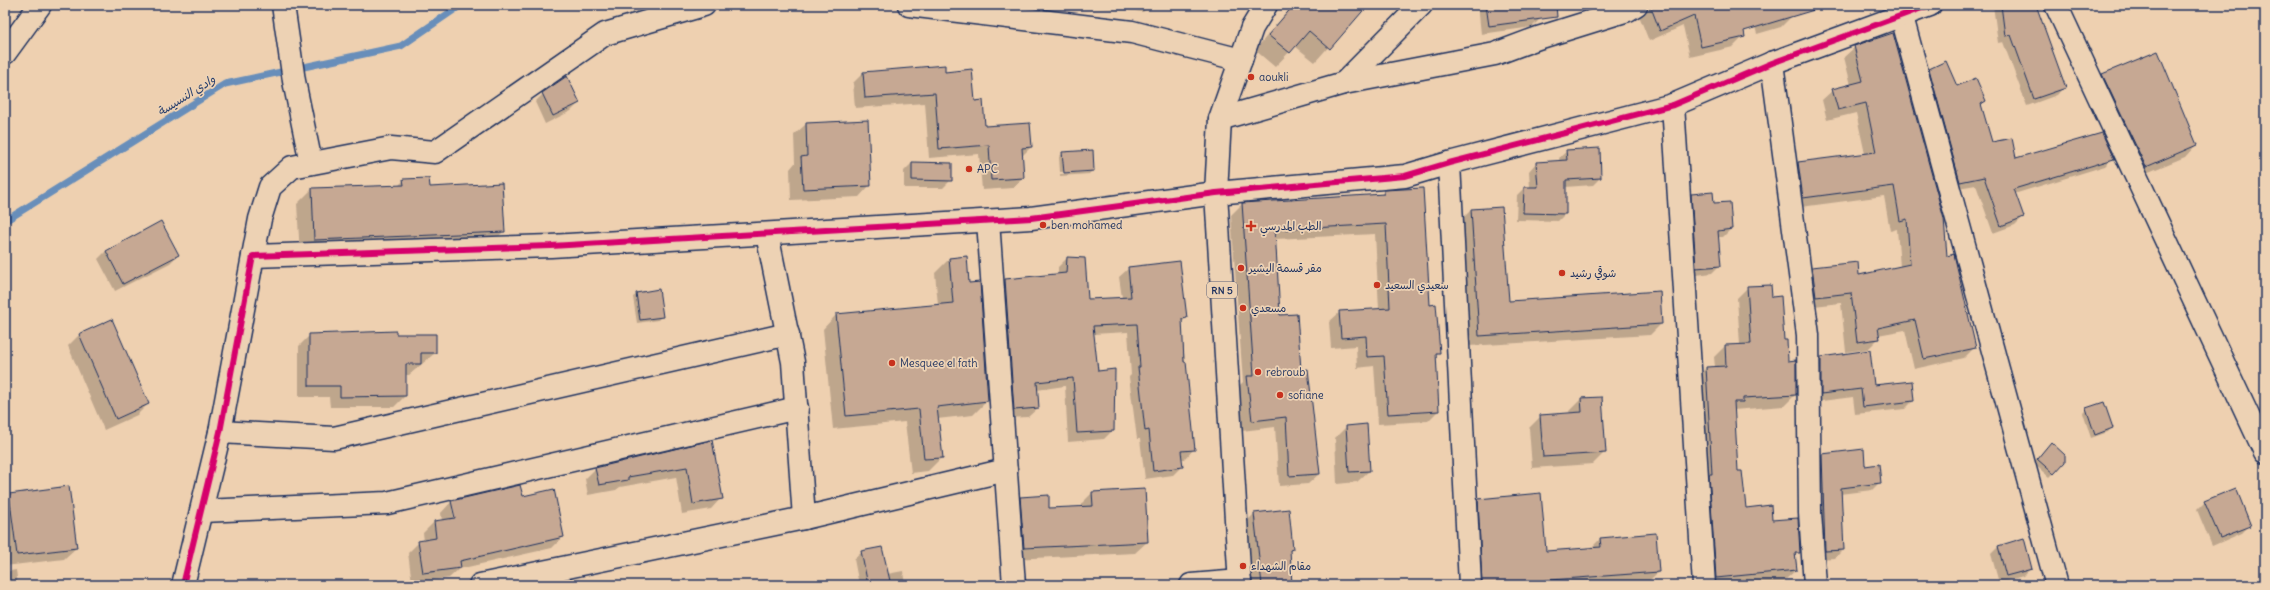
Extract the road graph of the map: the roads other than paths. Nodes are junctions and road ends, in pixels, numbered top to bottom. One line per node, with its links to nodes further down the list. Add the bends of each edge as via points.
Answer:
1 (40, 5): 11 (street)
2 (282, 5): 17 (street)
3 (704, 5): 17 (street, via 605,34 435,152 392,148)
4 (909, 5): 12 (street, via 1132,32)
5 (1266, 5): 12 (street, RN 5, via 1252,28)
6 (1421, 5): 14 (street)
7 (1930, 5): 10 (street)
8 (2056, 5): 26 (street)
9 (1630, 7): 14 (street, via 1495,54)
10 (1902, 17): 13 (street); 30 (street)
11 (5, 53)
12 (1241, 60): 16 (street, RN 5)
13 (1772, 63): 15 (street); 38 (street, via 1808,335 1810,513)
14 (1344, 83): 16 (street)
15 (1673, 105): 18 (street); 37 (street)
16 (1220, 119): 19 (street, RN 5)
17 (311, 163): 22 (street, via 292,168 270,188 260,219)
18 (1449, 163): 19 (street, via 1405,176); 36 (street)
19 (1216, 193): 20 (street, via 1031,218); 31 (street, RN 5)
20 (988, 221): 21 (street); 27 (street)
21 (767, 234): 22 (street, via 551,246); 23 (street)
22 (253, 256): 25 (street)
23 (788, 334): 24 (street); 25 (street, via 334,438)
24 (796, 408): 28 (street, via 387,503); 29 (street)
25 (220, 432): 28 (street)
26 (2265, 452)
27 (1006, 470): 29 (street); 34 (street)
28 (202, 511): 32 (street)
29 (804, 518): 33 (street)
30 (2056, 582)
31 (1240, 583): 35 (street)
32 (183, 585)
33 (480, 585)
34 (1014, 585)
35 (1190, 585)
36 (1470, 585)
37 (1704, 585)
38 (1815, 585)

